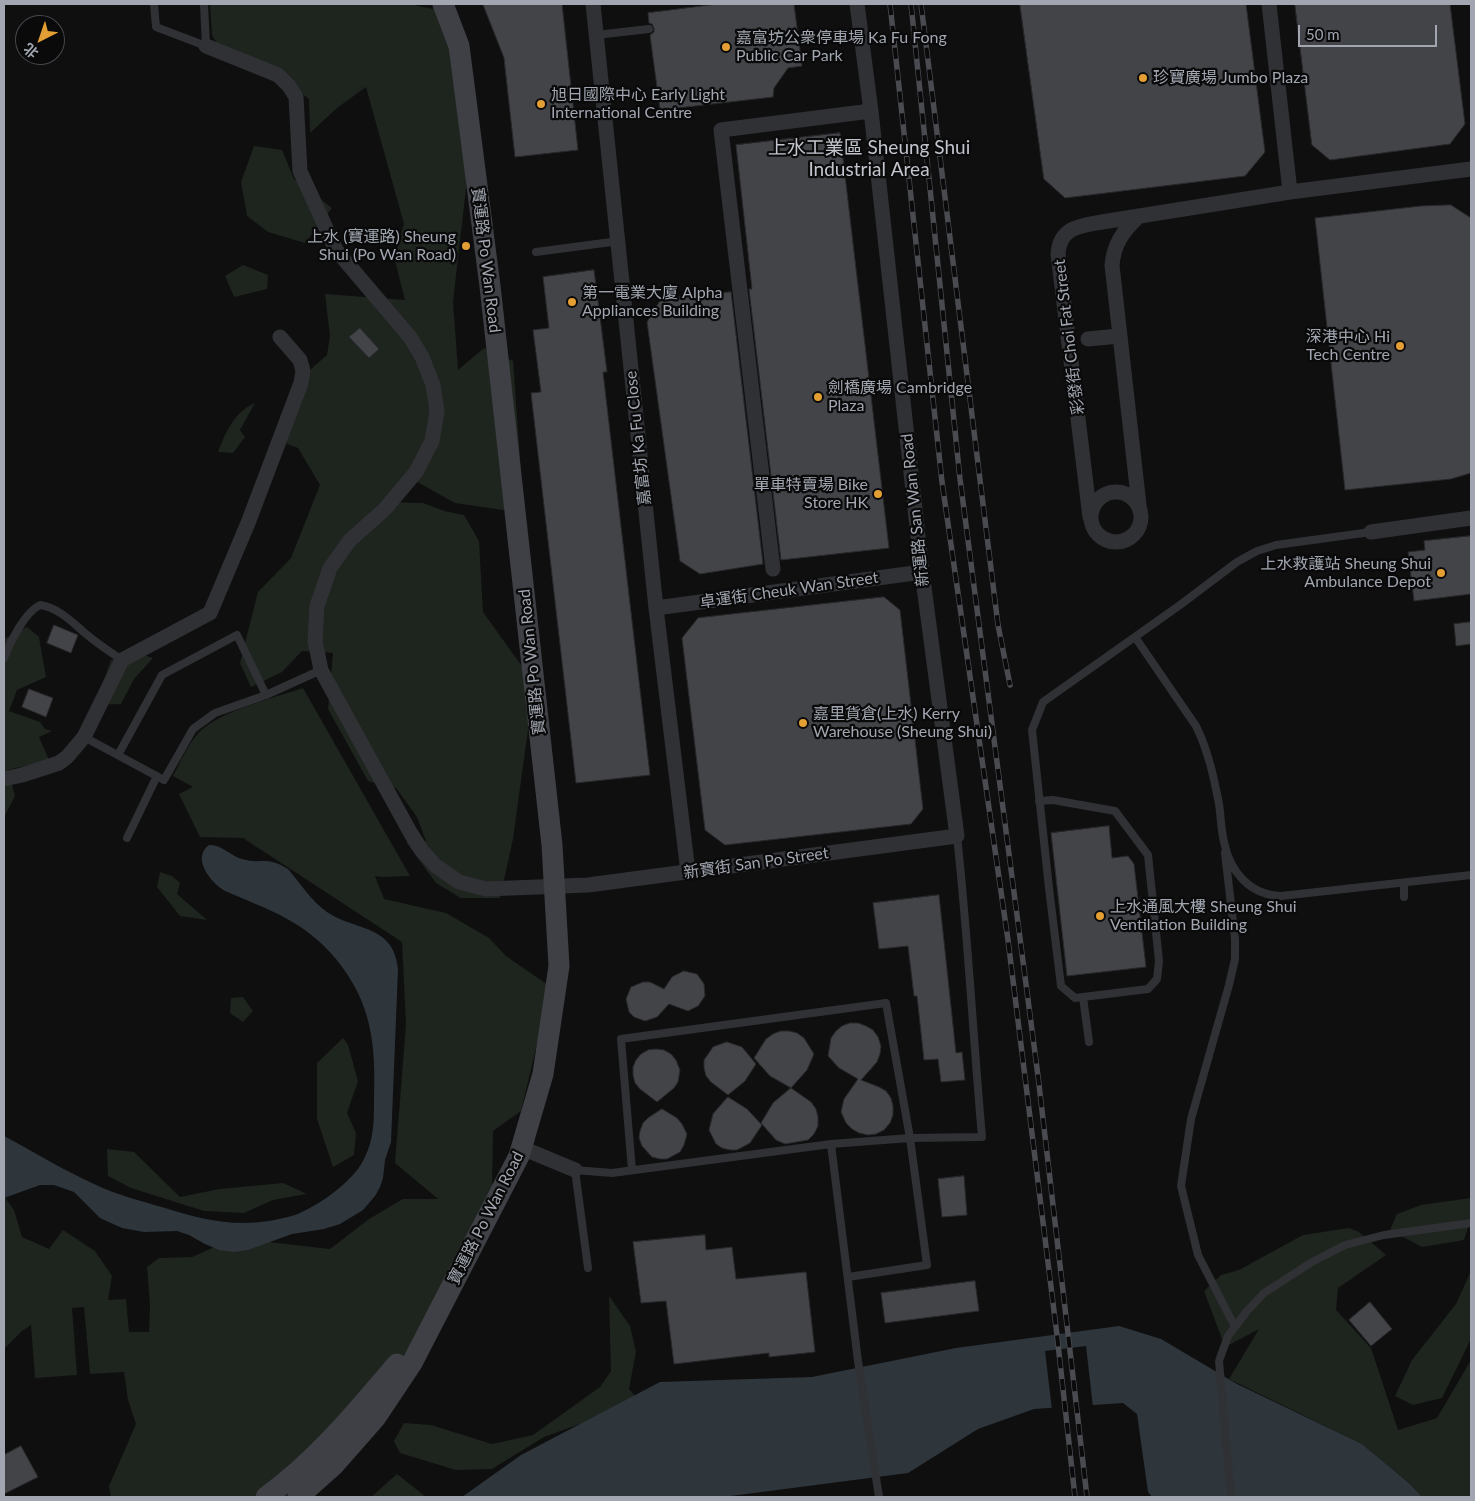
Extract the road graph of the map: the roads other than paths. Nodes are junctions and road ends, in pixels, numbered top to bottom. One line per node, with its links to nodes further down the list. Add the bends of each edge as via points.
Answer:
1 (154, 4): 9 (lane, via 156,27)
2 (204, 4): 9 (lane)
3 (443, 4): 42 (street, 寶運路 Po Wan Road, via 459,46 490,286)
4 (593, 4): 8 (street, 嘉富坊 Ka Fu Close)
5 (857, 4): 10 (street, 新運路 San Wan Road)
6 (1269, 4): 12 (street)
7 (649, 29): 8 (lane)
8 (596, 35): 14 (street, 嘉富坊 Ka Fu Close)
9 (206, 46): 29 (street, 新寶街 San Po Street, via 278,75 289,86 296,97 300,172 336,250 410,337 433,385 437,411 432,441 416,472 384,510 350,540 330,568 317,606 315,641)
10 (871, 112): 23 (street, via 721,130); 24 (street, 新運路 San Wan Road)
11 (1471, 169): 12 (street, 彩發街 Choi Fat Street)
12 (1290, 192): 13 (street, 彩發街 Choi Fat Street)
13 (1138, 217): 16 (street, 彩發街 Choi Fat Street, via 1113,252 1112,277); 20 (street, 彩發街 Choi Fat Street, via 1070,230 1059,244)
14 (618, 241): 15 (lane); 25 (street, 嘉富坊 Ka Fu Close)
15 (536, 252)
16 (1119, 336): 18 (street); 19 (street, 彩發街 Choi Fat Street)
17 (280, 337): 28 (street, via 300,360 304,371 301,383 248,524 210,613)
18 (1088, 339)
19 (1139, 504): 20 (street, via 1126,494 1110,492 1096,501); 20 (street, 彩發街 Choi Fat Street, via 1139,529 1134,536 1118,543 1096,533)
20 (1090, 517)
21 (1471, 518): 22 (street)
22 (1371, 532): 26 (lane, via 1276,545 1257,551)
23 (774, 569)
24 (922, 572): 25 (street, 卓運街 Cheuk Wan Street); 36 (street, 新運路 San Wan Road)
25 (656, 608): 39 (street, 嘉富坊 Ka Fu Close)
26 (1135, 637): 35 (lane, via 1043,702 1032,730); 38 (lane, via 1202,739 1219,804)
27 (4, 658): 28 (lane, via 30,612 40,605 61,613)
28 (122, 660): 31 (street)
29 (321, 670): 30 (lane); 42 (street, 新寶街 San Po Street, via 410,832 436,866 459,882 486,889)
30 (266, 695): 32 (lane, via 237,635 162,674); 33 (lane, via 215,713 193,729 164,780)
31 (84, 737): 32 (lane); 34 (street, via 59,763)
32 (118, 755): 33 (lane)
33 (157, 776): 37 (lane)
34 (4, 779)
35 (1040, 801): 44 (lane, via 1061,986 1075,998); 44 (lane, via 1053,800 1116,811 1148,855 1159,962 1157,978 1148,989)
36 (957, 836): 39 (street, 新寶街 San Po Street); 46 (lane, via 982,1136)
37 (127, 838)
38 (1224, 844): 41 (lane, via 1244,882 1268,896); 55 (lane, via 1235,960 1191,1119 1181,1186 1198,1255)
39 (688, 872): 42 (street, 新寶街 San Po Street)
40 (1471, 875): 41 (lane)
41 (1404, 883): 43 (lane)
42 (555, 888): 48 (street, 寶運路 Po Wan Road, via 559,966 543,1074)
43 (1404, 897)
44 (1083, 997): 45 (lane)
45 (1089, 1042)
46 (910, 1138): 47 (lane); 50 (lane, via 886,1003 620,1039); 53 (lane, via 927,1265)
47 (831, 1144): 50 (lane); 53 (lane)
48 (522, 1148): 49 (street); 54 (street, 寶運路 Po Wan Road)
49 (575, 1170): 50 (lane); 52 (lane)
50 (632, 1170)
51 (1471, 1223): 55 (lane, via 1384,1235 1345,1245 1264,1293)
52 (588, 1268)
53 (848, 1277): 60 (lane)
54 (443, 1303): 56 (street, 寶運路 Po Wan Road, via 412,1363 376,1417); 57 (street, 寶運路 Po Wan Road, via 412,1347 352,1416)
55 (1235, 1327): 61 (lane, via 1228,1336 1219,1361)
56 (334, 1466): 58 (street, 寶運路 Po Wan Road); 59 (street)
57 (266, 1497)
58 (298, 1497)
59 (321, 1497)
60 (879, 1497)
61 (1230, 1497)

